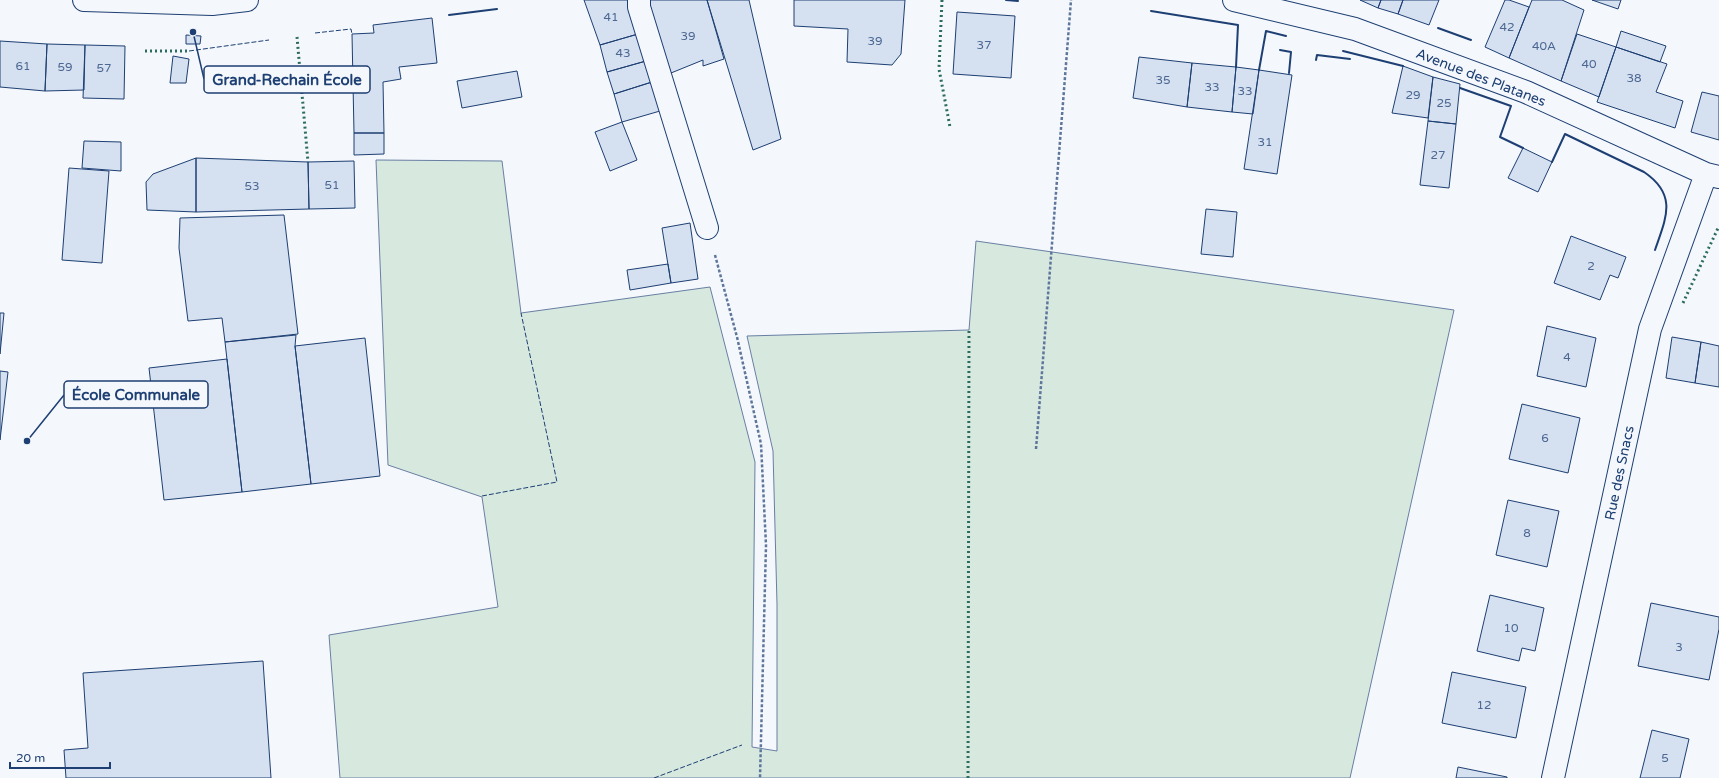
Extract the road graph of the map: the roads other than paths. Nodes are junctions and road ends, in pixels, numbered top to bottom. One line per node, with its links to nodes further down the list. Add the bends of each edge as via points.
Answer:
1 (84, 0): 2 (street, via 212,4)
2 (247, 0)
3 (639, 0): 6 (street, via 639,7)
4 (1234, 0): 5 (street, Avenue des Platanes, via 1355,29 1526,92)
5 (1712, 175): 7 (street, Rue des Snacs, via 1650,329)
6 (707, 228)
7 (1553, 778)

